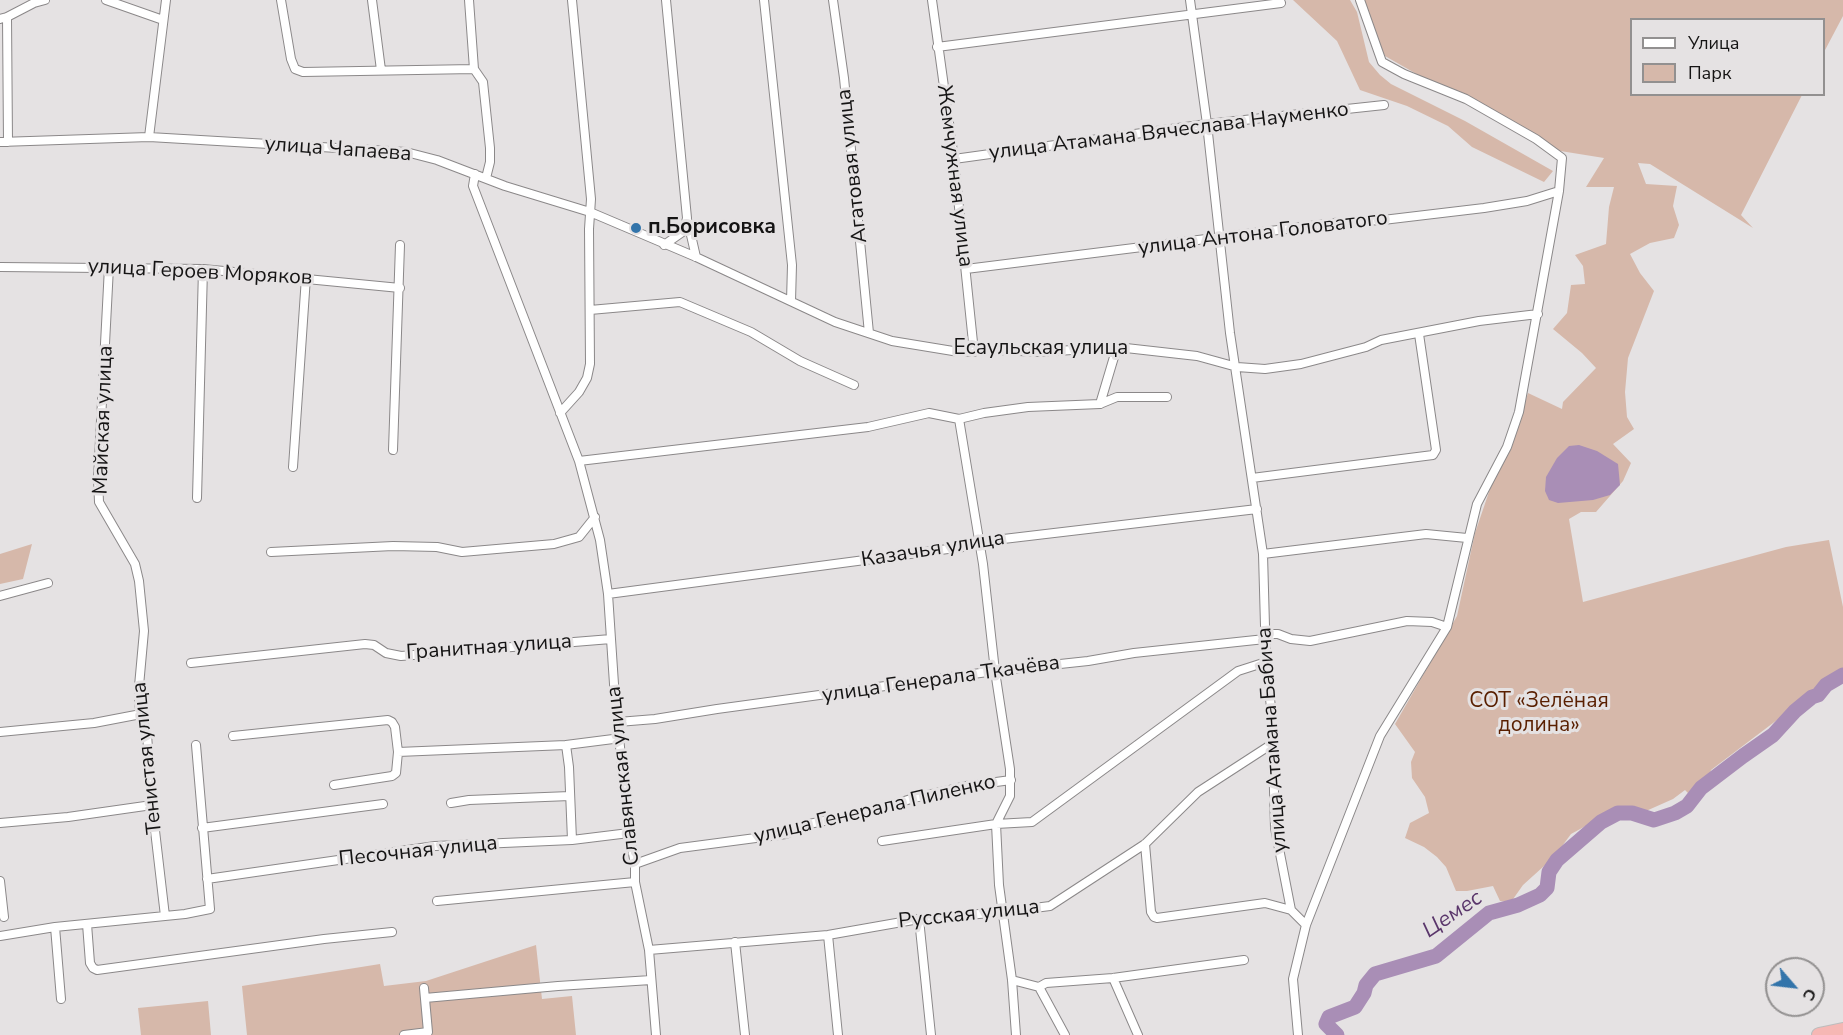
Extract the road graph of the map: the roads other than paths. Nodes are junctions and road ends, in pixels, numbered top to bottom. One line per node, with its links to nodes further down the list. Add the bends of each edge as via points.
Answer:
1 (45, 0): 16 (street)
2 (106, 0): 17 (street)
3 (166, 0): 17 (street)
4 (281, 0): 20 (street, via 296,69 312,73)
5 (372, 0): 20 (street)
6 (469, 0): 19 (street)
7 (572, 0): 29 (street)
8 (666, 0): 30 (street)
9 (764, 0): 41 (street, via 792,266)
10 (833, 0): 44 (street, Агатовая улица)
11 (932, 0): 18 (street, Жемчужная улица)
12 (1190, 0): 15 (street, улица Атамана Бабича)
13 (1360, 0): 28 (street, via 1382,63 1466,99 1536,139 1562,158)
14 (1281, 3): 15 (street)
15 (1191, 13): 18 (street); 22 (street, улица Атамана Бабича)
16 (4, 18): 24 (street)
17 (163, 20): 23 (street)
18 (938, 47): 25 (street, Жемчужная улица)
19 (474, 69): 20 (street); 27 (street, via 483,82 490,148)
20 (381, 70)
21 (1384, 105): 22 (street, улица Атамана Вячеслава Науменко)
22 (1207, 124): 25 (street, улица Атамана Вячеслава Науменко); 31 (street, улица Атамана Бабича)
23 (149, 137): 24 (street, улица Чапаева); 26 (street, улица Чапаева, via 405,152)
24 (4, 142)
25 (954, 159): 38 (street, Жемчужная улица)
26 (475, 174): 27 (street, улица Чапаева); 52 (street, via 473,186)
27 (486, 178): 29 (street, улица Чапаева)
28 (1559, 191): 31 (street, улица Антона Головатого, via 1484,208); 43 (street)
29 (590, 212): 33 (street, Есаульская улица); 42 (street)
30 (687, 218): 33 (street, via 684,231); 34 (street)
31 (1220, 238): 38 (street, улица Антона Головатого); 48 (street, улица Атамана Бабича)
32 (400, 245): 40 (street)
33 (664, 245): 34 (street, Есаульская улица)
34 (696, 257): 41 (street, Есаульская улица)
35 (0, 267): 36 (street, улица Героев Моряков)
36 (109, 267): 37 (street, улица Героев Моряков); 65 (street, Майская улица, via 99,502)
37 (203, 269): 39 (street, улица Героев Моряков); 58 (street)
38 (966, 269): 47 (street, Жемчужная улица)
39 (306, 277): 40 (street, улица Героев Моряков); 56 (street)
40 (400, 288): 54 (street)
41 (791, 301): 44 (street, Есаульская улица)
42 (590, 310): 49 (street, via 680,302 751,332 800,362); 52 (street, via 587,378)
43 (1538, 314): 45 (street, Есаульская улица); 61 (street, via 1520,412 1507,447 1477,504)
44 (869, 333): 47 (street, Есаульская улица, via 912,345)
45 (1419, 334): 48 (street, Есаульская улица, via 1381,340 1366,348 1301,364 1264,369); 57 (street, via 1436,450 1433,455)
46 (1117, 347): 47 (street, Есаульская улица); 48 (street, Есаульская улица, via 1197,357); 51 (street)
47 (974, 352)
48 (1237, 367): 57 (street, улица Атамана Бабича)
49 (854, 385)
50 (1167, 397): 51 (street, via 1117,397)
51 (1100, 404): 53 (street, via 1028,407)
52 (561, 413): 55 (street)
53 (959, 419): 55 (street, via 929,413 868,427); 62 (street)
54 (393, 450)
55 (579, 461): 60 (street, Славянская улица)
56 (293, 467)
57 (1252, 478): 59 (street, улица Атамана Бабича)
58 (197, 498)
59 (1257, 509): 62 (street, Казачья улица); 64 (street, улица Атамана Бабича)
60 (595, 517): 63 (street, via 579,537 555,544 462,552 393,546); 67 (street, Славянская улица)
61 (1467, 538): 64 (street, via 1426,534); 69 (street)
62 (978, 542): 67 (street, Казачья улица); 74 (street)
63 (271, 552)
64 (1263, 554): 70 (street, улица Атамана Бабича)
65 (135, 564): 75 (street, Тенистая улица, via 144,631 139,686)
66 (48, 584): 68 (street)
67 (608, 594): 71 (street, Славянская улица)
68 (0, 596)
69 (1447, 627): 70 (street, улица Генерала Ткачёва, via 1407,621 1310,641 1278,634); 108 (street, via 1380,736)
70 (1265, 636): 72 (street, улица Атамана Бабича); 74 (street, улица Генерала Ткачёва)
71 (611, 639): 73 (street, Гранитная улица, via 401,656 365,644); 76 (street, Славянская улица)
72 (1266, 662): 80 (street, улица Атамана Бабича); 91 (street, улица Генерала Пиленко, via 1238,671 1032,822)
73 (191, 663)
74 (995, 671): 76 (street, улица Генерала Ткачёва); 84 (street)
75 (141, 714): 77 (street); 89 (street, Тенистая улица, via 147,734)
76 (618, 722): 79 (street, Славянская улица)
77 (0, 732)
78 (233, 736): 83 (street, via 388,720 395,727)
79 (621, 738): 82 (street); 93 (street, Славянская улица)
80 (1272, 744): 96 (street, Русская улица, via 1198,792); 102 (street, улица Атамана Бабича, via 1275,828)
81 (196, 745): 92 (street)
82 (566, 745): 83 (street); 86 (street)
83 (398, 752): 85 (street, via 398,768 392,776)
84 (1011, 780): 91 (street, via 1010,796); 97 (street, улица Генерала Пиленко, via 914,798 809,824 786,834 680,848)
85 (334, 785)
86 (570, 796): 87 (street); 94 (street)
87 (451, 803)
88 (383, 804): 92 (street)
89 (152, 805): 90 (street); 105 (street, Тенистая улица)
90 (0, 823)
91 (996, 824): 95 (street, улица Генерала Пиленко); 103 (street)
92 (202, 828): 98 (street)
93 (630, 833): 94 (street, Песочная улица); 97 (street, Славянская улица)
94 (572, 840): 98 (street, Песочная улица, via 435,846)
95 (882, 841)
96 (1144, 844): 102 (street, via 1154,917 1265,903); 103 (street, Русская улица, via 1050,906)
97 (635, 864): 100 (street, Славянская улица)
98 (207, 879): 105 (street, via 210,909)
99 (0, 881): 104 (street)
100 (635, 882): 101 (street); 114 (street, Славянская улица)
101 (437, 900)
102 (1291, 910): 108 (street)
103 (1003, 912): 106 (street, Русская улица); 118 (street)
104 (4, 916)
105 (165, 916): 107 (street)
106 (919, 919): 111 (street, Русская улица); 128 (street)
107 (87, 924): 109 (street); 110 (street, via 90,963 97,970)
108 (1306, 926): 132 (street, via 1293,980)
109 (56, 927): 112 (street); 122 (street)
110 (392, 932)
111 (828, 935): 113 (street, Русская улица); 127 (street)
112 (0, 936)
113 (735, 942): 114 (street, Русская улица); 126 (street)
114 (649, 950): 117 (street, Славянская улица)
115 (1244, 960): 116 (street)
116 (1113, 978): 119 (street, via 1046,982); 131 (street)
117 (651, 980): 121 (street); 125 (street, Славянская улица)
118 (1012, 981): 119 (street); 129 (street)
119 (1039, 987): 130 (street)
120 (424, 988): 121 (street)
121 (425, 998): 124 (street, via 428,1032)
122 (61, 999)
123 (1843, 1030): 133 (highway)
124 (404, 1035)
125 (656, 1035)
126 (745, 1035)
127 (838, 1035)
128 (931, 1035)
129 (1016, 1035)
130 (1065, 1035)
131 (1138, 1035)
132 (1298, 1035)
133 (1819, 1035)

